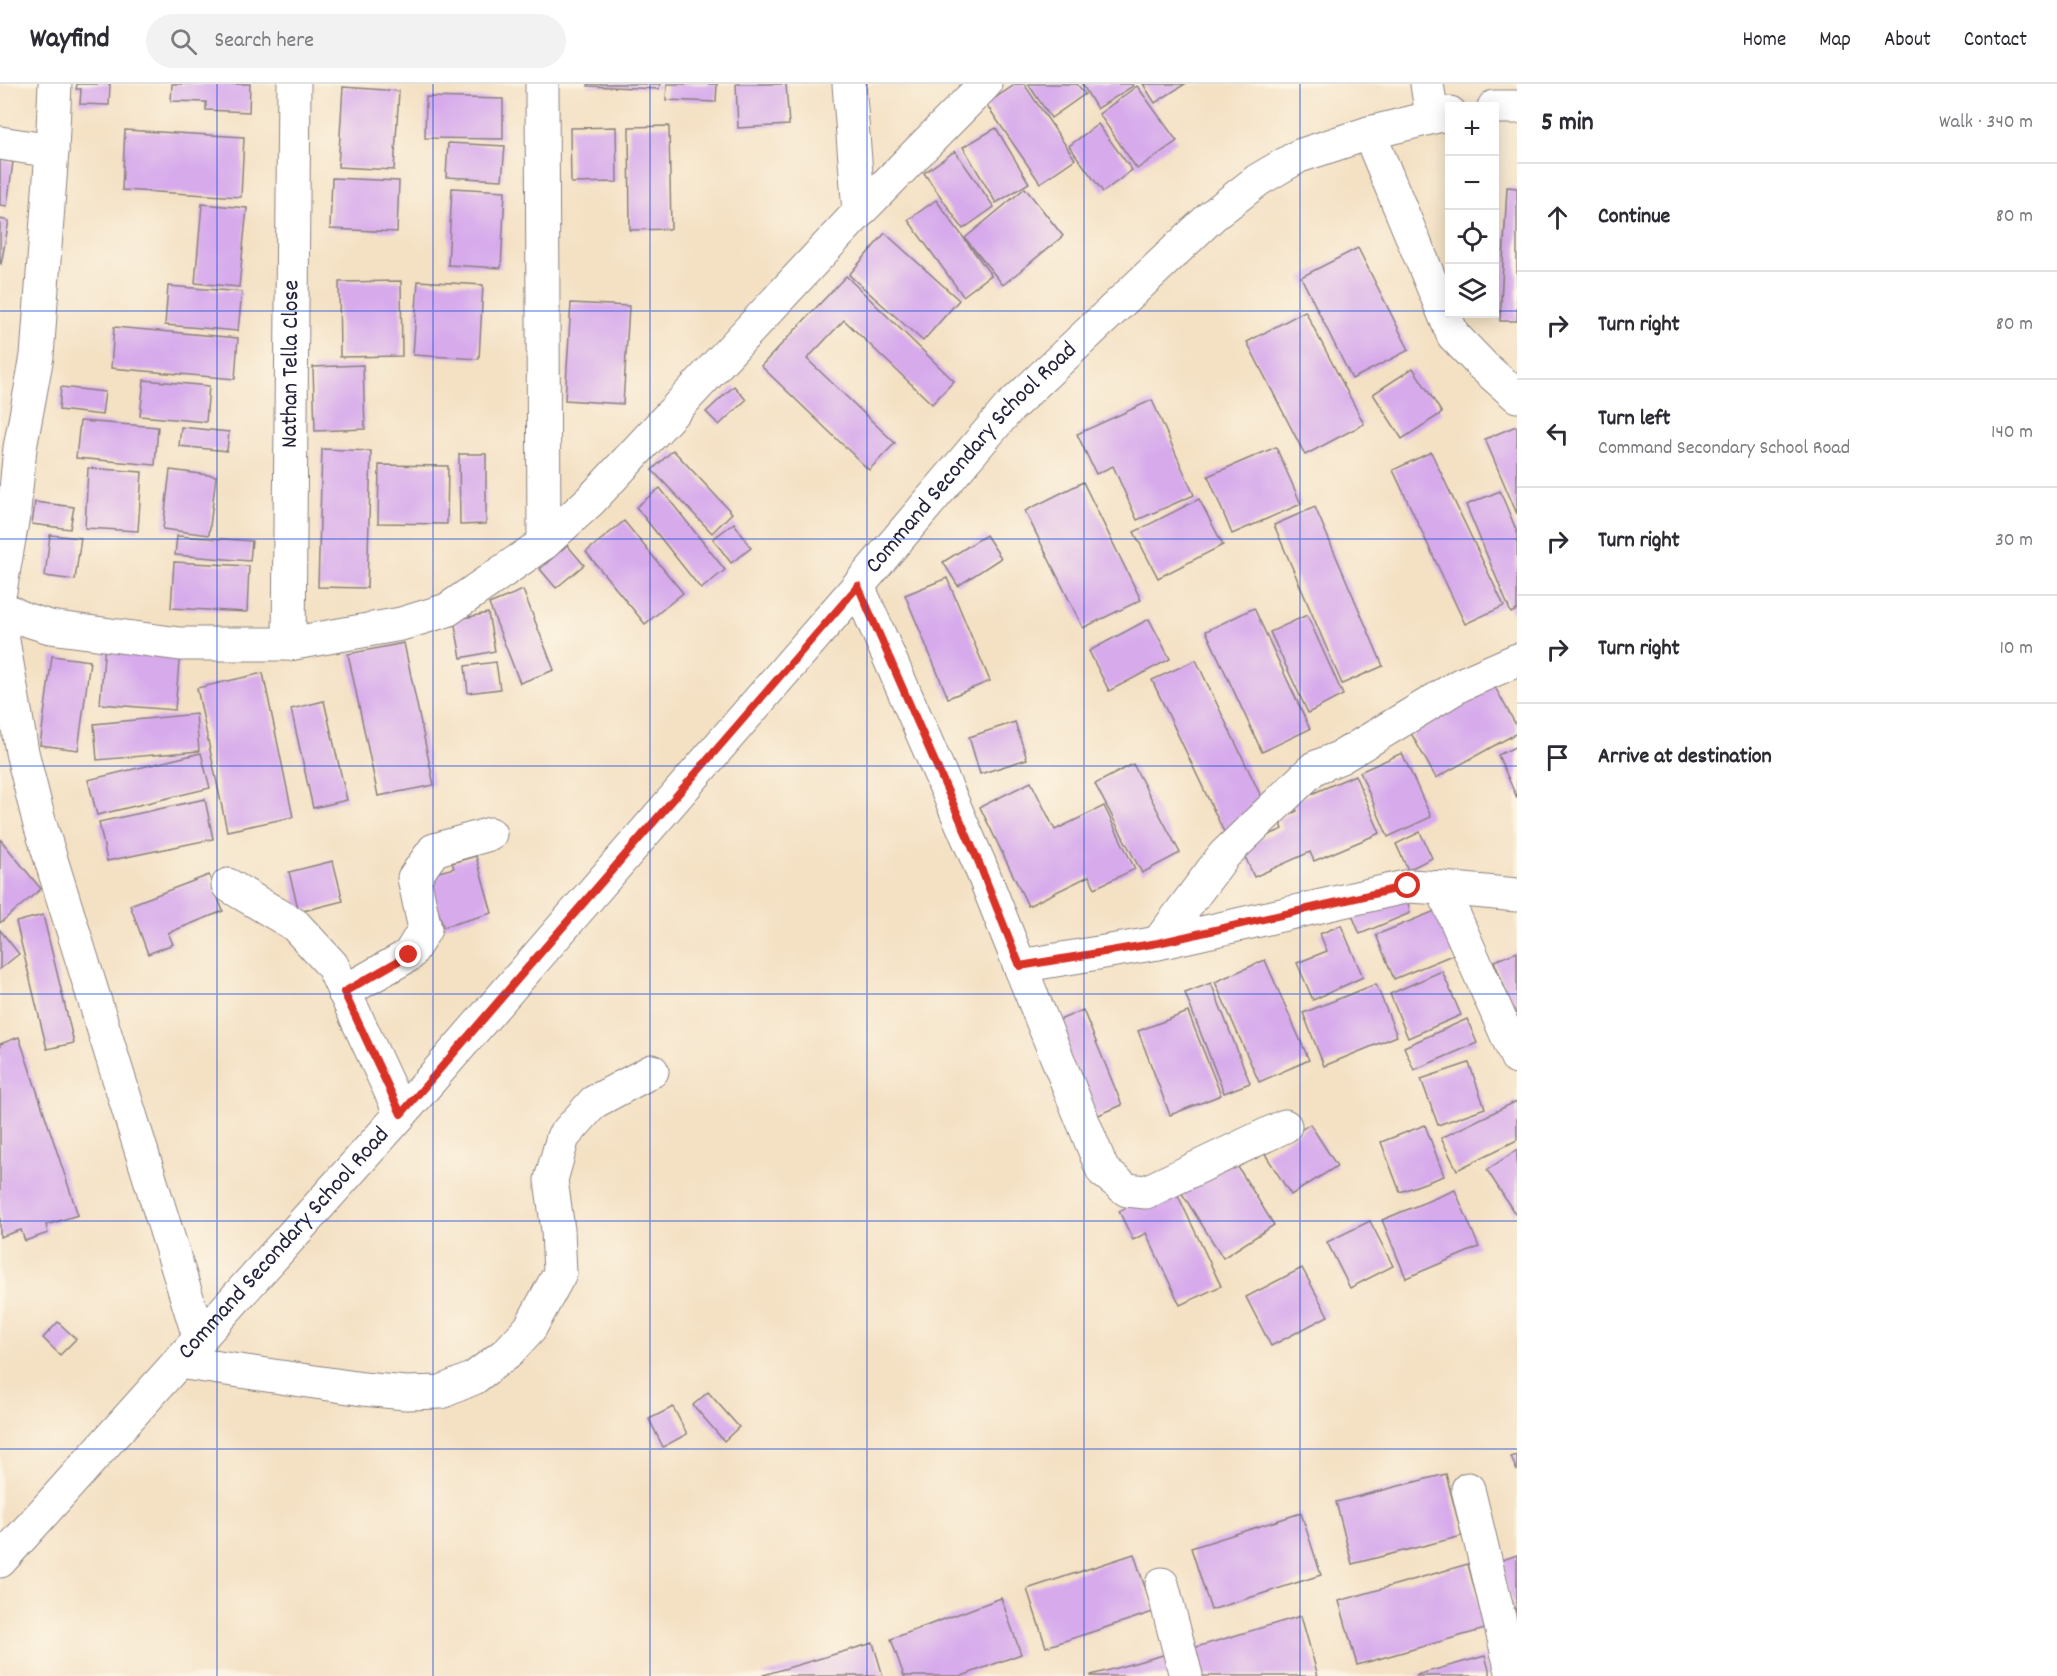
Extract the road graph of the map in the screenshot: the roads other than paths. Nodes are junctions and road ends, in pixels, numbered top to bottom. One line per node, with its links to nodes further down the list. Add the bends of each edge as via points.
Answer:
1 (55, 84): 12 (street)
2 (294, 84): 21 (street, Nathan Tella Close)
3 (542, 84): 16 (street)
4 (849, 84): 13 (street)
5 (985, 84): 13 (street)
6 (1427, 84): 9 (street)
7 (1517, 106): 8 (street)
8 (1499, 107)
9 (1441, 114): 10 (street, Command Secondary School Road)
10 (1369, 133): 14 (street, via 1453,335); 17 (street, Command Secondary School Road, via 1299,156 1258,180 1212,216 1008,409)
11 (0, 143): 12 (street)
12 (52, 151): 15 (street, via 37,356)
13 (859, 212): 16 (street, via 591,500)
14 (1517, 396)
15 (7, 507): 18 (street)
16 (544, 543): 21 (street, via 447,610 401,624)
17 (858, 586): 28 (street); 32 (street, Command Secondary School Road)
18 (0, 591)
19 (0, 608): 21 (street, via 50,627 180,644)
20 (0, 623): 34 (street, via 22,752 39,821)
21 (289, 644)
22 (1517, 660): 27 (street, via 1460,685 1341,757 1314,768 1224,855)
23 (490, 834): 29 (street, via 434,850 414,878 425,929 409,955)
24 (228, 885): 29 (street, via 295,925 332,965)
25 (1442, 888): 26 (street); 27 (street, via 1408,886); 30 (street)
26 (1517, 895)
27 (1158, 943): 28 (street)
28 (1020, 966): 33 (street, via 1103,1171 1127,1190 1146,1192)
29 (344, 992): 32 (street)
30 (1517, 1058)
31 (652, 1071): 35 (street, via 594,1102 562,1137 551,1180 560,1273 530,1328 508,1352 474,1378 441,1392 406,1394)
32 (401, 1114): 34 (street, Command Secondary School Road)
33 (1285, 1126)
34 (200, 1340): 35 (street, Command Secondary School Road)
35 (178, 1362): 37 (street, Command Secondary School Road)
36 (1468, 1489): 40 (street)
37 (0, 1561)
38 (1162, 1584): 39 (street)
39 (1186, 1676)
40 (1514, 1676)

